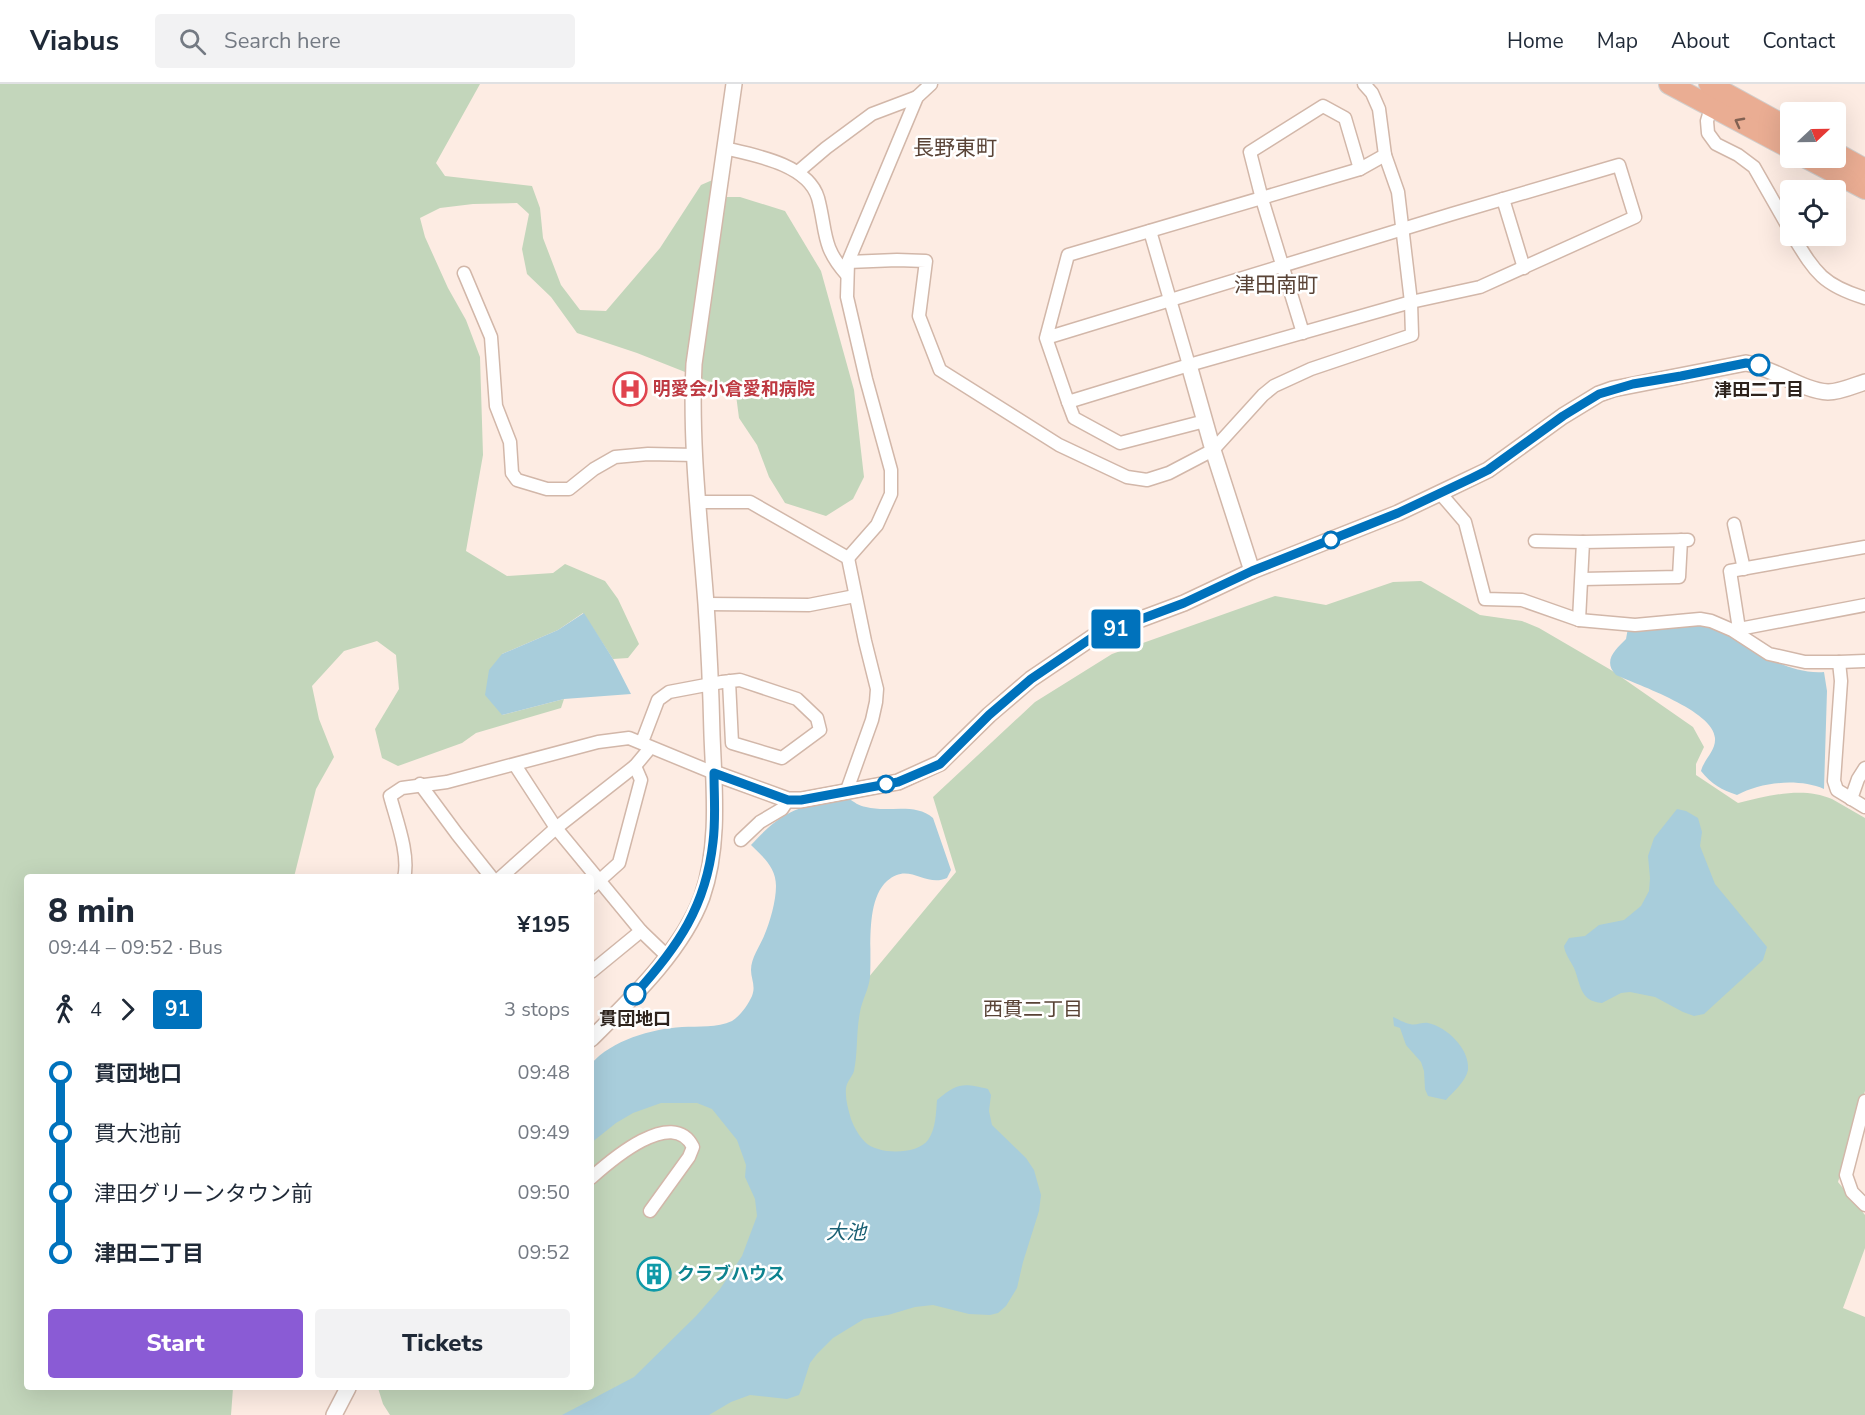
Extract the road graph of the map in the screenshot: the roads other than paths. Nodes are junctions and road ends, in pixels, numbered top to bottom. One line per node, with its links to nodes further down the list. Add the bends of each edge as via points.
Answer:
1 (734, 84): 9 (street)
2 (931, 84): 6 (street)
3 (1364, 84): 10 (street, via 1379,109)
4 (1669, 84): 5 (main road)
5 (1712, 93): 7 (main road); 8 (main road, one-way to 5); 19 (street, via 1708,134 1716,144 1754,167)
6 (917, 97): 15 (street, via 872,114); 24 (street)
7 (1780, 124)
8 (1780, 141)
9 (724, 148): 15 (street); 37 (street, via 694,364)
10 (1385, 154): 13 (street); 20 (street, via 1398,192)
11 (1846, 159): 14 (main road)
12 (1825, 168): 16 (main road)
13 (1360, 169): 17 (street); 17 (street, via 1345,118 1323,106 1251,152)
14 (1865, 169)
15 (799, 171): 24 (street, via 816,192 825,242 838,264)
16 (1865, 189)
17 (1262, 199): 21 (street); 23 (street)
18 (1503, 199): 20 (street); 25 (street); 25 (street, via 1619,165 1635,217)
19 (1780, 213)
20 (1403, 230): 23 (street); 29 (street)
21 (1150, 231): 28 (street); 31 (street, via 1068,255)
22 (1799, 246): 27 (street, via 1812,268 1826,280)
23 (1283, 265): 28 (street); 30 (street)
24 (848, 268): 36 (street, via 897,260 926,261 919,316 940,370 1059,445 1127,477 1147,480); 44 (street, via 847,297 891,470 891,494 877,525)
25 (1524, 268): 29 (street, via 1480,287)
26 (464, 273): 37 (street, via 491,338 496,406 510,442 512,473 517,480 548,489 569,489 615,457)
27 (1865, 298)
28 (1169, 300): 31 (street); 32 (street)
29 (1411, 302): 30 (street); 36 (street, via 1412,334 1274,386)
30 (1303, 333): 32 (street)
31 (1046, 338): 34 (street)
32 (1189, 365): 34 (street); 35 (street)
33 (1865, 382): 38 (street, via 1830,392 1817,390 1746,363 1623,386 1599,394 1488,470)
34 (1068, 402): 35 (street, via 1074,418 1120,443)
35 (1205, 421): 36 (street)
36 (1213, 450): 46 (street)
37 (695, 455): 39 (street)
38 (1440, 493): 46 (street); 51 (street, via 1465,522 1485,599 1522,600)
39 (698, 502): 44 (street, via 750,502); 49 (street)
40 (1734, 524): 45 (street)
41 (1535, 541): 42 (street)
42 (1583, 542): 47 (street); 47 (street, via 1684,540 1679,577)
43 (1865, 547): 45 (street)
44 (848, 558): 48 (street)
45 (1744, 568): 52 (street, via 1730,571)
46 (1252, 571): 63 (street, via 1184,603 1093,637 1031,679 940,764 898,782)
47 (1582, 579): 51 (street)
48 (855, 596): 49 (street, via 809,605); 63 (street, via 876,683 876,702)
49 (706, 604): 56 (street)
50 (1865, 605): 52 (street)
51 (1579, 620): 52 (street, via 1635,625 1700,619)
52 (1736, 629): 54 (street, via 1769,654 1804,662)
53 (1865, 661): 54 (street)
54 (1839, 662): 64 (street, via 1834,781 1837,790)
55 (729, 681): 55 (street, via 740,680 797,699 817,718 820,730 782,758 732,743); 56 (street)
56 (711, 684): 57 (street, via 669,692 658,700); 61 (street)
57 (646, 745): 58 (street, via 629,738 598,742); 59 (street); 61 (street)
58 (515, 765): 62 (street, via 447,782); 67 (street)
59 (635, 765): 67 (street); 73 (street, via 640,780 619,863)
60 (1865, 768): 64 (street)
61 (714, 773): 65 (street); 75 (street, via 714,840 709,872 691,921)
62 (420, 784): 69 (street, via 390,796); 70 (street)
63 (847, 790): 65 (street)
64 (1851, 798): 66 (street)
65 (788, 800): 68 (street)
66 (1865, 807)
67 (555, 828): 71 (street); 72 (street)
68 (741, 840)
69 (405, 874)
70 (489, 874)
71 (504, 874)
72 (587, 874)
73 (595, 885): 74 (street)
74 (641, 931): 75 (street); 76 (street)
75 (667, 956): 77 (street)
76 (594, 970)
77 (594, 1036)
78 (1865, 1101): 80 (street, via 1846,1176 1852,1192)
79 (594, 1175): 81 (street, via 623,1150 649,1137 673,1132 683,1135 693,1147)
80 (1865, 1204)
81 (650, 1211)
82 (347, 1390): 83 (street)
83 (334, 1415)

